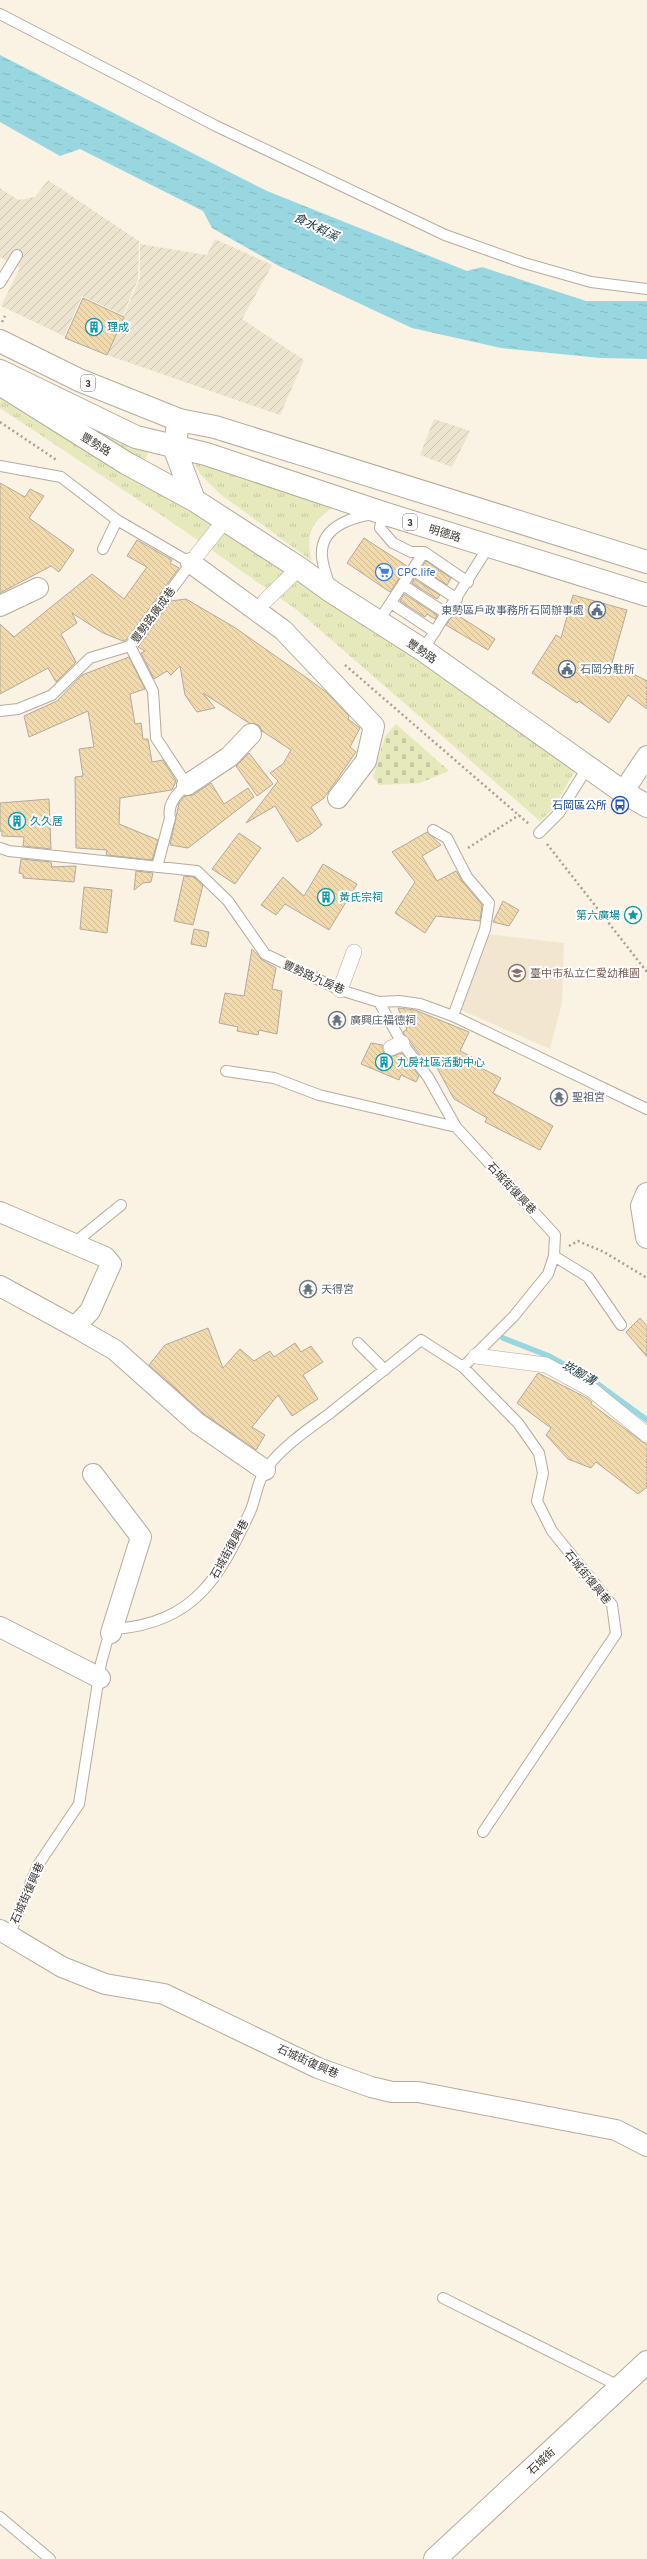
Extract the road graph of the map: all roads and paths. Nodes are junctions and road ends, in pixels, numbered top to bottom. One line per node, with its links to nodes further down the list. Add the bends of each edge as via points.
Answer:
1 (0, 14): 4 (lane, via 216,126 445,235 524,263 591,282)
2 (17, 255): 3 (lane)
3 (0, 283)
4 (647, 289)
5 (0, 341): 8 (main road, 3, via 79,380)
6 (0, 371): 9 (main road, 豐勢路 / 3, via 136,436)
7 (0, 384): 11 (main road, 豐勢路, via 126,462)
8 (179, 420): 9 (main road); 19 (main road, 3, via 215,427)
9 (174, 447): 11 (main road); 12 (main road, 明德路 / 3, via 206,454)
10 (0, 466): 13 (lane, via 61,477)
11 (194, 500): 14 (main road, 豐勢路)
12 (383, 513): 15 (main road, 明德路 / 3); 17 (lane, via 380,528 393,543 410,552); 25 (lane, via 359,515 339,524 325,539 322,556)
13 (117, 520): 16 (lane); 18 (lane)
14 (225, 520): 18 (street); 20 (main road, 豐勢路)
15 (489, 546): 22 (lane); 26 (main road, 明德路 / 3)
16 (103, 549)
17 (424, 552): 21 (lane); 22 (lane)
18 (194, 559): 28 (street); 34 (lane, 豐勢路廣成巷)
19 (647, 562)
20 (299, 568): 25 (main road, 豐勢路); 28 (street)
21 (414, 568): 23 (lane); 27 (lane)
22 (468, 582): 27 (lane)
23 (402, 587): 29 (lane); 31 (lane)
24 (38, 588): 30 (street)
25 (332, 592): 32 (main road, 豐勢路)
26 (647, 595)
27 (458, 596): 31 (lane)
28 (258, 601): 42 (street, via 374,726 366,761)
29 (391, 603): 32 (lane); 33 (lane)
30 (0, 606)
31 (446, 616): 33 (lane)
32 (378, 622): 35 (main road, 豐勢路)
33 (435, 632): 35 (lane)
34 (130, 646): 36 (lane, via 90,658 52,695 18,709); 40 (lane, 豐勢路廣成巷, via 153,691 156,738)
35 (422, 650): 39 (main road, 豐勢路)
36 (0, 711)
37 (251, 734): 40 (street, via 229,757)
38 (647, 756): 41 (street)
39 (587, 768): 41 (main road, 豐勢路); 46 (lane, via 559,813)
40 (187, 784): 49 (lane, via 175,795 169,811 170,818)
41 (623, 792): 43 (main road, 豐勢路)
42 (338, 798)
43 (646, 804)
44 (519, 815): 48 (path)
45 (433, 830): 48 (lane, via 447,838)
46 (539, 833): 51 (path)
47 (0, 848): 49 (lane, 豐勢路九房巷)
48 (456, 856): 54 (lane, via 467,877 489,903 485,929)
49 (158, 867): 52 (lane, 豐勢路九房巷, via 198,871 228,901 265,954)
50 (354, 952): 52 (street)
51 (647, 972)
52 (340, 990): 53 (lane, 豐勢路九房巷)
53 (379, 1002): 54 (lane, 豐勢路九房巷, via 420,1004); 57 (lane, 石城街復興巷, via 397,1046 428,1077)
54 (453, 1016): 56 (lane, 豐勢路九房巷)
55 (226, 1071): 57 (lane, via 274,1078 319,1095)
56 (647, 1109)
57 (456, 1127): 63 (lane, 石城街復興巷, via 555,1235)
58 (647, 1194): 61 (main road, via 642,1206)
59 (121, 1205): 62 (lane)
60 (0, 1212): 62 (street)
61 (647, 1237)
62 (73, 1244): 67 (street, via 105,1257 111,1264 90,1311)
63 (554, 1256): 64 (path, via 578,1241 604,1252); 66 (lane, via 588,1277); 69 (lane, 石城街復興巷, via 548,1274 514,1316)
64 (647, 1278)
65 (0, 1286): 67 (street)
66 (621, 1325)
67 (75, 1327): 73 (street, via 115,1350 197,1423)
68 (358, 1343): 71 (lane)
69 (476, 1356): 70 (lane, 石城街復興巷); 72 (street, via 546,1365 592,1390)
70 (463, 1367): 71 (lane, 石城街復興巷, via 421,1340); 78 (lane, 石城街復興巷, via 518,1423 539,1453 543,1473 536,1501 552,1532 612,1605 616,1634)
71 (384, 1370): 73 (lane, 石城街復興巷, via 292,1442)
72 (647, 1435)
73 (265, 1470): 76 (lane, 石城街復興巷, via 250,1511 212,1582 183,1610 173,1615 116,1629)
74 (93, 1474): 76 (street, via 141,1537)
75 (0, 1627): 77 (street)
76 (111, 1633): 77 (lane, 石城街復興巷, via 101,1663)
77 (100, 1678): 79 (lane, 石城街復興巷, via 79,1804 38,1865)
78 (483, 1832)
79 (5, 1933): 80 (street, 石城街復興巷, via 62,1967 105,1984 164,1994 318,2068 371,2087 392,2092 418,2092 616,2130)
80 (647, 2146)
81 (443, 2298): 83 (lane)
82 (647, 2362): 83 (main road, 石城街)
83 (621, 2387): 86 (main road, 石城街)
84 (0, 2517): 85 (lane)
85 (50, 2559)
86 (434, 2559)

